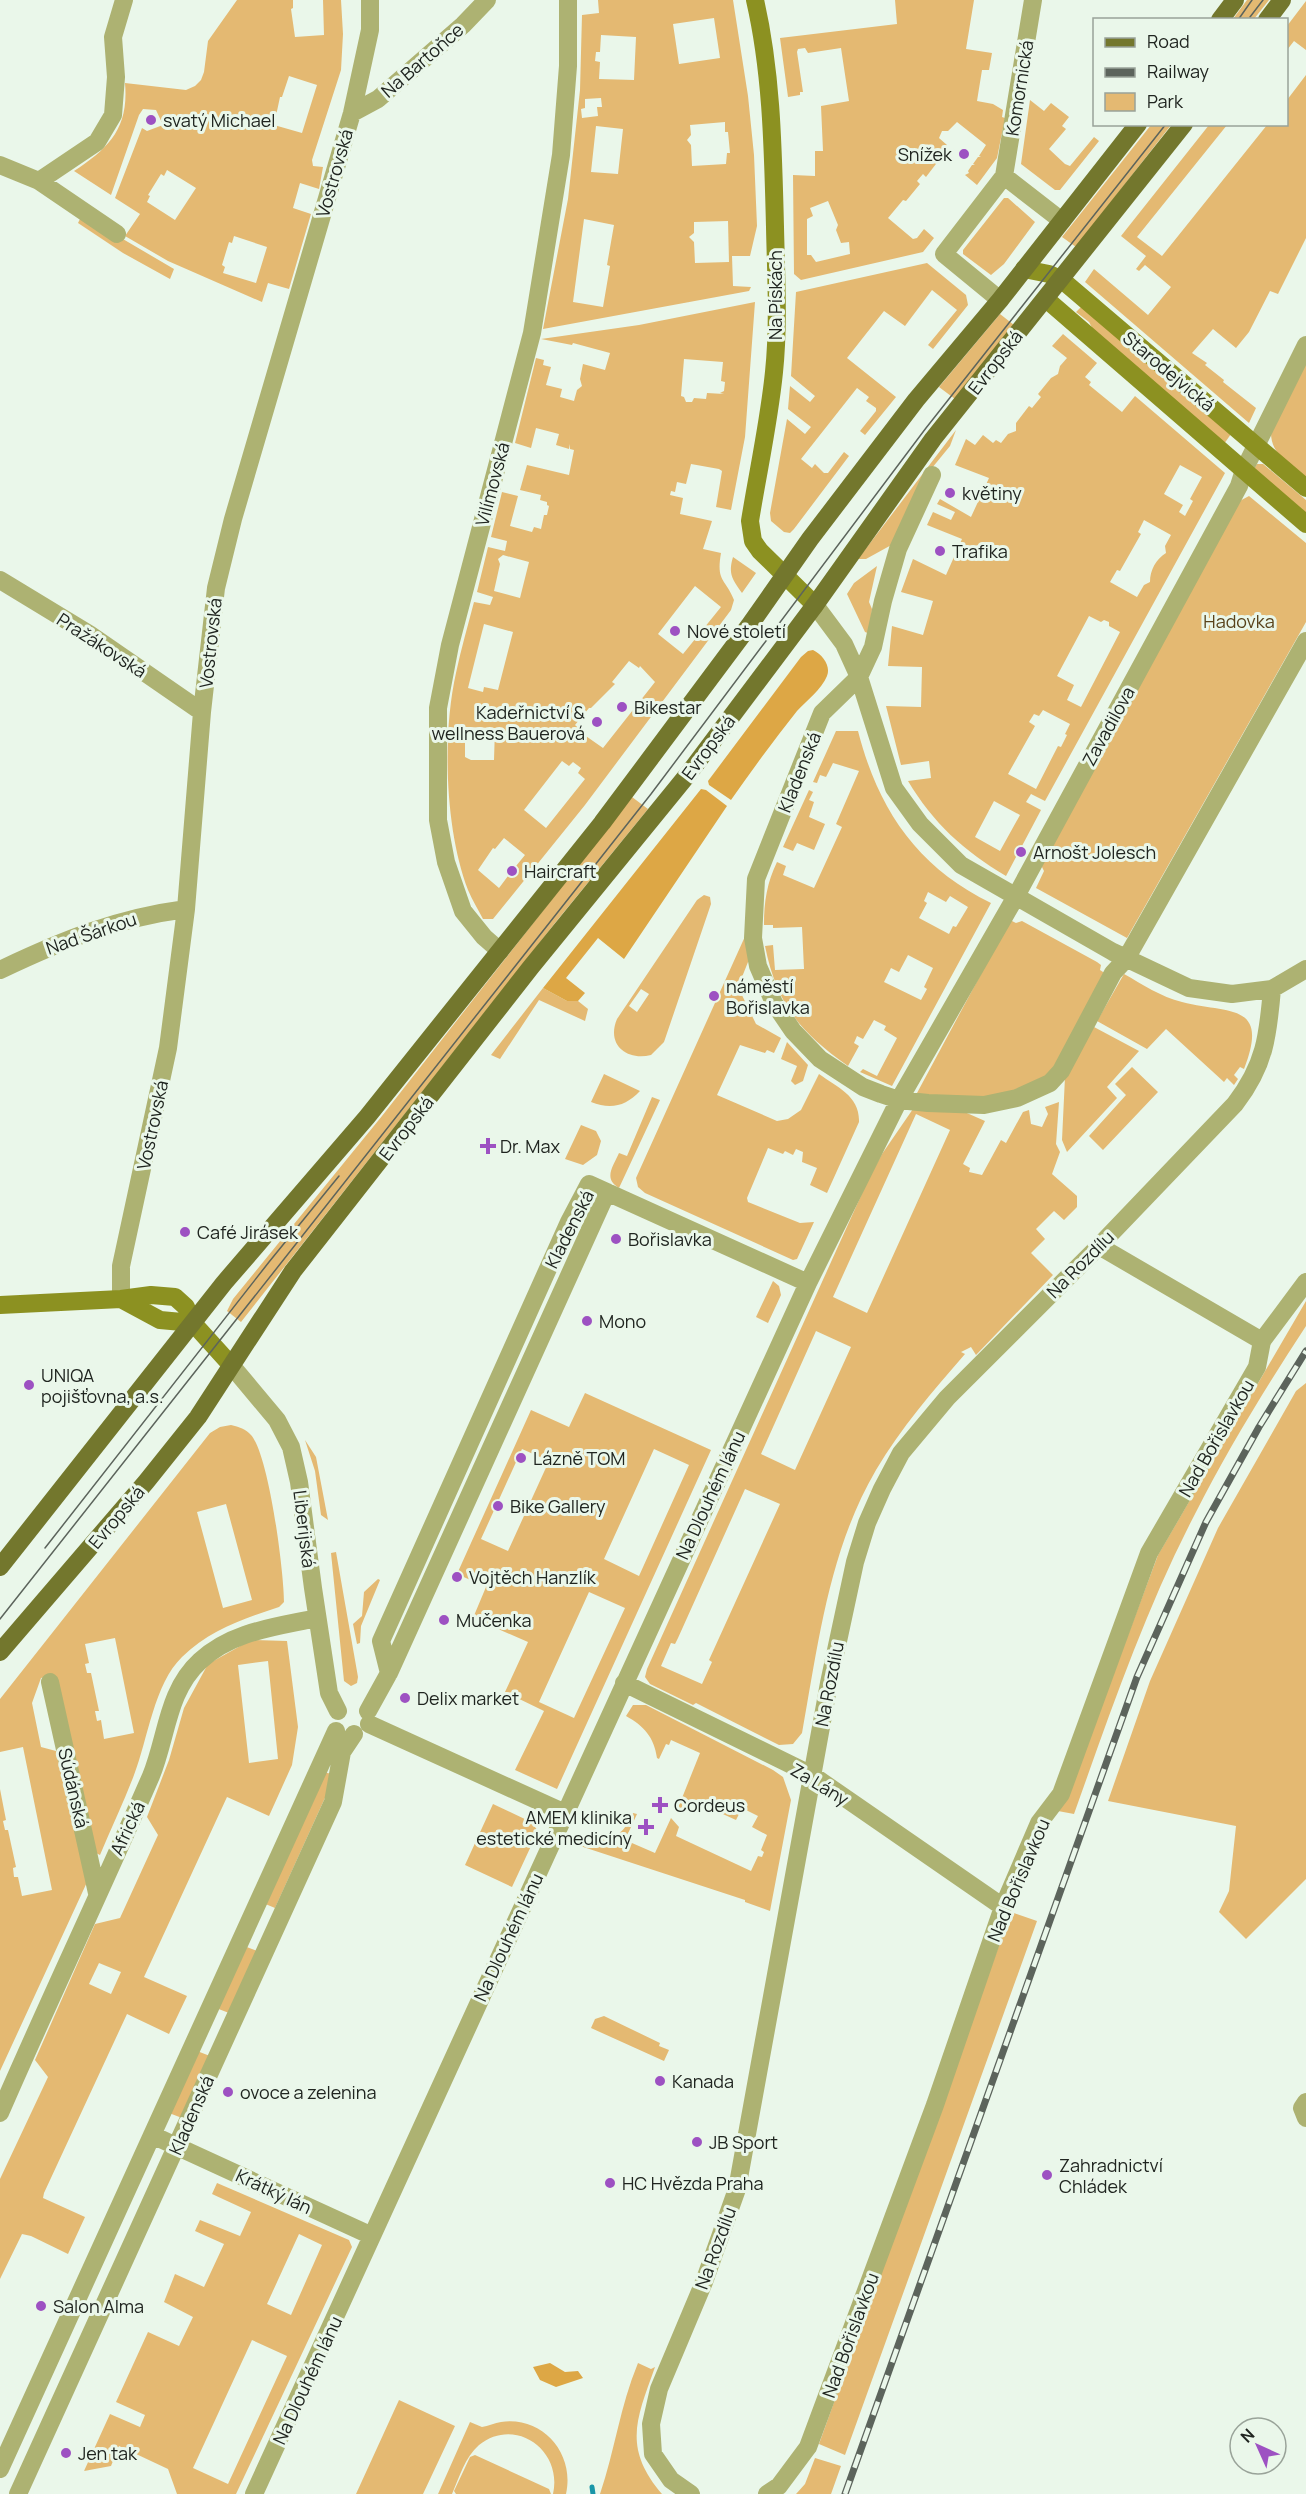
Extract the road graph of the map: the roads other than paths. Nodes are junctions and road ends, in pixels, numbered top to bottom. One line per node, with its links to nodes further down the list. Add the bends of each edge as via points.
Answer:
1 (124, 0): 16 (street, via 113,37 113,115 97,142)
2 (370, 0): 11 (street, Vostrovská, via 370,30)
3 (487, 0): 11 (street, Na Bartoňce, via 378,99)
4 (568, 0): 37 (street, Vilímovská, via 561,155 532,333 450,645 438,708 438,808 446,862 463,911)
5 (754, 0): 29 (street, Na Pískách, via 767,79 772,144 776,290 774,371 750,521 753,541)
6 (1033, 0): 15 (street, Komornická)
7 (1235, 0): 9 (main road)
8 (1282, 0): 10 (main road)
9 (1222, 18)
10 (1268, 18)
11 (352, 113): 34 (street, Vostrovská, via 233,519 216,588)
12 (1136, 126): 17 (main road, Evropská)
13 (1183, 126): 20 (main road, Evropská)
14 (0, 165): 16 (street)
15 (1004, 176): 17 (street); 22 (street, via 944,254)
16 (39, 180): 18 (street)
17 (1062, 221): 19 (main road, Evropská)
18 (117, 234)
19 (1024, 269): 20 (street, Starodejvická); 22 (main road, Evropská)
20 (1062, 280): 21 (main road, Evropská); 24 (street, Starodejvická)
21 (1046, 299): 25 (street, Starodejvická); 31 (main road, Evropská, via 933,439)
22 (1000, 300): 29 (main road, Evropská, via 916,400)
23 (1306, 345): 24 (street, Zavadilova)
24 (1257, 446): 25 (street, Zavadilova); 27 (street, Starodejvická)
25 (1244, 470): 28 (street, Starodejvická); 35 (street, Zavadilova, via 1239,486)
26 (932, 475): 33 (street, via 898,549 873,647)
27 (1306, 488)
28 (1306, 524)
29 (785, 575): 31 (street); 37 (main road, Evropská, via 602,823)
30 (0, 580): 34 (street, Pražákovská, via 89,634)
31 (815, 605): 33 (street, via 844,644); 50 (main road, Evropská, via 681,782 293,1271)
32 (1306, 640): 38 (street)
33 (860, 677): 35 (street, via 894,788 920,824 961,865); 42 (street, Kladenská, via 822,713 756,879 753,938 758,966 774,1003 793,1031 820,1059 863,1087)
34 (202, 712): 36 (street, Vostrovská)
35 (1015, 898): 38 (street); 42 (street, Zavadilova)
36 (186, 909): 40 (street, Nad Šárkou, via 112,923); 46 (street, Vostrovská, via 168,1048 122,1266)
37 (500, 951): 48 (main road, Evropská, via 367,1117)
38 (1126, 959): 41 (street, via 1189,988 1232,994); 42 (street, via 1113,973 1061,1071 1050,1083 1017,1098 984,1104)
39 (1306, 969): 41 (street)
40 (0, 970)
41 (1272, 989): 43 (street, Na Rozdílu, via 1267,1040 1247,1087)
42 (899, 1100): 45 (street)
43 (1099, 1246): 49 (street); 59 (street, Na Rozdílu, via 947,1398 902,1454 887,1480 855,1562)
44 (1306, 1282): 49 (street, Nad Bořislavkou)
45 (808, 1283): 55 (street, Na Dlouhém lánu); 57 (street, Kladenská, via 589,1184 381,1641 389,1673)
46 (121, 1299): 47 (street); 48 (street, via 160,1320); 48 (street, via 175,1297 186,1307)
47 (0, 1305)
48 (193, 1323): 50 (street); 51 (main road, Evropská)
49 (1263, 1341): 62 (street, Nad Bořislavkou, via 1257,1367 1149,1553 1061,1794 1039,1823)
50 (231, 1365): 52 (street, Liberijská, via 277,1420 291,1447 300,1482); 53 (main road, Evropská, via 198,1417 146,1482)
51 (0, 1567)
52 (317, 1618): 56 (street, Liberijská, via 329,1693); 61 (street, Africká, via 246,1633 221,1643 183,1679 154,1769)
53 (0, 1652)
54 (50, 1682): 61 (street, Súdánská)
55 (624, 1683): 59 (street, Za Lány); 60 (street, Na Dlouhém lánu)
56 (338, 1711): 57 (street, via 363,1707); 58 (street, Kladenská, via 332,1720)
57 (364, 1723): 58 (street, via 343,1734); 60 (street); 67 (street, Kladenská, via 342,1752 333,1802)
58 (336, 1731): 66 (street, Kladenská)
59 (812, 1775): 62 (street, Za Lány); 72 (street, Na Rozdílu, via 737,2189 659,2389 651,2424 652,2454 671,2480)
60 (566, 1813): 68 (street, Na Dlouhém lánu)
61 (98, 1893): 64 (street, Africká)
62 (1003, 1907): 73 (street, Nad Bořislavkou, via 935,2105 808,2447 779,2486)
63 (1306, 2102): 65 (street, via 1302,2108)
64 (0, 2113)
65 (1306, 2118)
66 (152, 2134): 67 (street, Krátký lán); 69 (street, Kladenská)
67 (177, 2146): 68 (street, Krátký lán); 70 (street, Kladenská)
68 (372, 2236): 71 (street, Na Dlouhém lánu)
69 (0, 2469)
70 (18, 2494)
71 (254, 2494)
72 (691, 2494)
73 (767, 2494)

